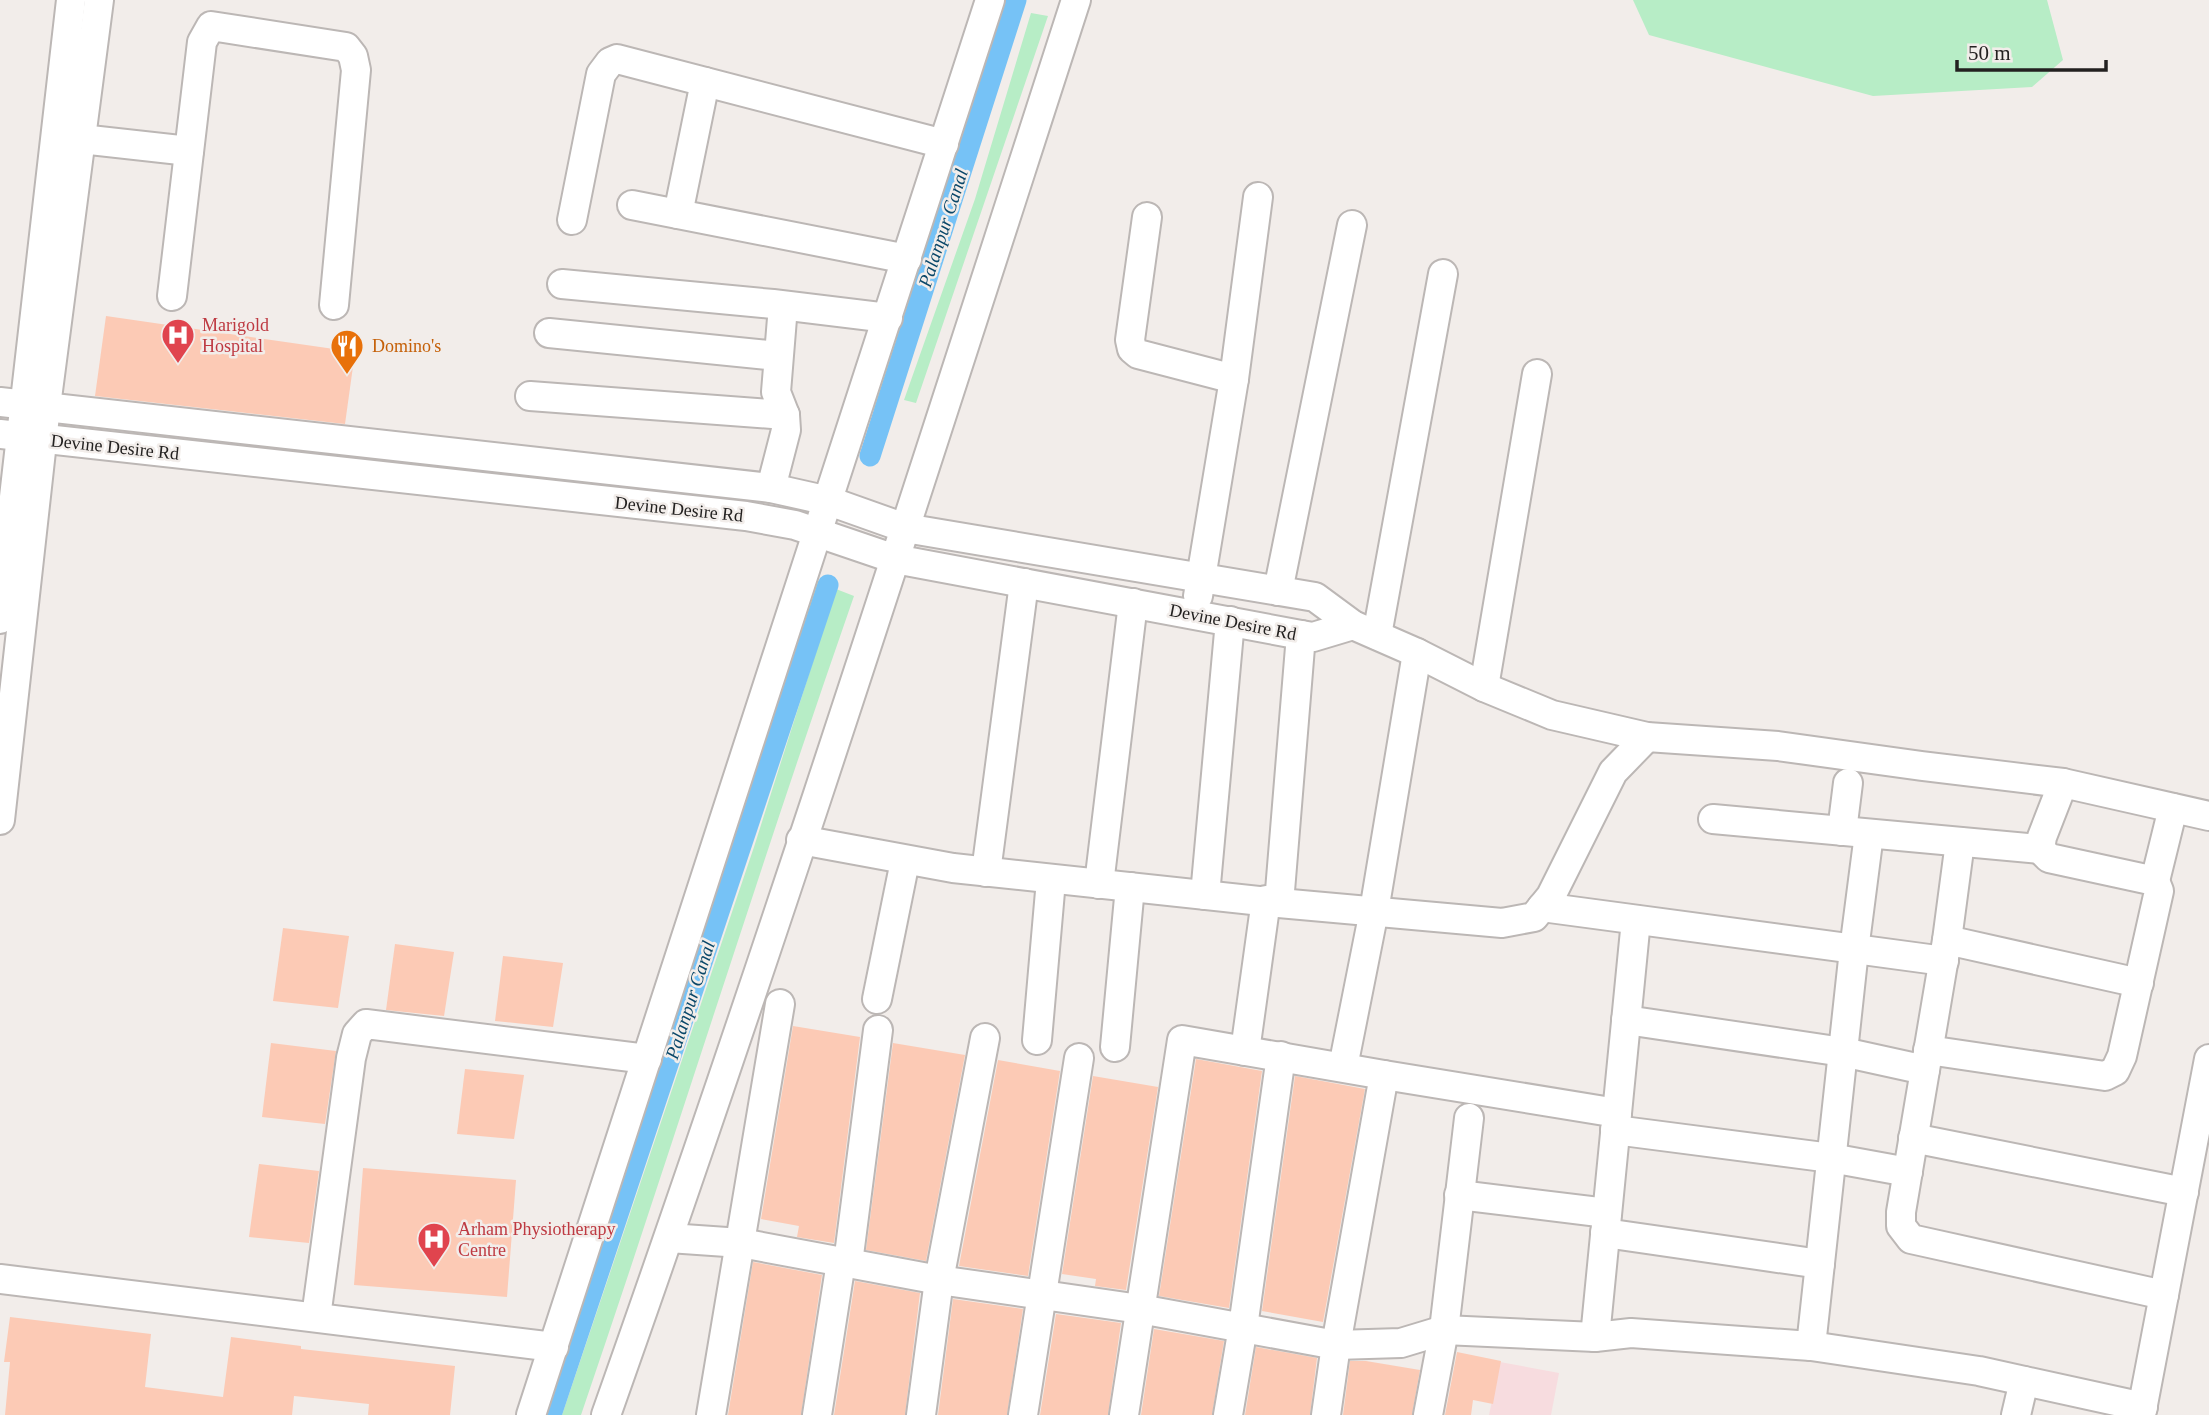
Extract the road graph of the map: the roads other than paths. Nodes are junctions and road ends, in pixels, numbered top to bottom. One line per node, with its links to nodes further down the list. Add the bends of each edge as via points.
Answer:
1 (71, 0): 6 (street)
2 (99, 0): 6 (street)
3 (990, 0): 7 (street)
4 (1076, 0): 32 (street)
5 (705, 82): 7 (street); 11 (street); 13 (street, via 610,62 601,74)
6 (69, 138): 8 (street); 27 (street, via 50,291)
7 (944, 144): 15 (street)
8 (189, 151): 18 (street); 19 (street, via 202,42 211,26 346,47 356,70)
9 (1258, 197): 25 (street)
10 (632, 205): 11 (street)
11 (678, 214): 15 (street)
12 (1147, 217): 25 (street, via 1132,349)
13 (572, 220)
14 (1352, 225): 37 (street)
15 (907, 259): 21 (street)
16 (1443, 274): 42 (street)
17 (562, 284): 20 (street)
18 (172, 296)
19 (334, 305)
20 (783, 306): 21 (street); 23 (street)
21 (888, 318): 31 (street)
22 (549, 333): 23 (street)
23 (778, 356): 28 (street, via 776,392)
24 (1537, 374): 45 (street)
25 (1234, 379): 35 (street)
26 (530, 396): 28 (street)
27 (24, 404): 29 (street); 30 (street, Devine Desire Rd)
28 (785, 415): 30 (street, via 786,430)
29 (21, 436): 33 (street, Devine Desire Rd, via 746,516); 39 (street)
30 (771, 488): 31 (street, Devine Desire Rd)
31 (829, 501): 32 (street, Devine Desire Rd); 33 (street)
32 (905, 528): 34 (street); 35 (street, Devine Desire Rd)
33 (819, 532): 34 (street, Devine Desire Rd); 85 (street)
34 (895, 559): 36 (street, Devine Desire Rd); 57 (street)
35 (1200, 577): 37 (street, Devine Desire Rd); 40 (street)
36 (1024, 583): 38 (street, Devine Desire Rd); 61 (street)
37 (1278, 591): 42 (street, Devine Desire Rd, via 1315,597)
38 (1133, 603): 40 (street, Devine Desire Rd); 64 (street)
39 (9, 604): 48 (street)
40 (1195, 615): 41 (street, Devine Desire Rd)
41 (1230, 621): 43 (street, Devine Desire Rd); 66 (street)
42 (1365, 630): 43 (street, Devine Desire Rd); 44 (street)
43 (1301, 635): 67 (street)
44 (1417, 653): 45 (street); 69 (street)
45 (1484, 687): 46 (street, via 1552,716)
46 (1605, 727): 47 (street); 49 (street)
47 (1647, 737): 49 (street); 51 (street, via 1778,746)
48 (3, 761): 55 (street)
49 (1613, 772): 68 (street)
50 (1848, 783): 56 (street)
51 (2063, 783): 52 (street); 59 (street)
52 (2173, 808): 53 (street); 63 (street)
53 (2209, 816)
54 (1713, 819): 56 (street)
55 (0, 820)
56 (1855, 832): 58 (street); 71 (street)
57 (802, 840): 60 (street); 99 (street)
58 (1960, 842): 59 (street); 72 (street)
59 (2040, 849): 63 (street, via 2049,858)
60 (905, 861): 61 (street); 74 (street)
61 (986, 872): 62 (street)
62 (1051, 880): 64 (street); 79 (street)
63 (2155, 881): 73 (street, via 2159,891)
64 (1099, 884): 65 (street)
65 (1130, 887): 66 (street); 80 (street)
66 (1205, 895): 67 (street)
67 (1272, 902): 69 (street); 81 (street)
68 (1542, 907): 69 (street, via 1534,917 1502,923); 70 (street)
69 (1374, 911): 88 (street)
70 (1636, 920): 71 (street); 76 (street)
71 (1854, 950): 72 (street); 82 (street)
72 (1945, 950): 73 (street); 87 (street)
73 (2139, 983): 87 (street, via 2122,1056 2115,1071 2105,1076)
74 (877, 999)
75 (780, 1004): 100 (street)
76 (1626, 1020): 82 (street); 92 (street)
77 (878, 1030): 101 (street)
78 (985, 1038): 104 (street)
79 (1037, 1040)
80 (1115, 1046)
81 (1245, 1051): 83 (street); 107 (street, via 1182,1040)
82 (1843, 1052): 87 (street); 94 (street)
83 (1281, 1056): 88 (street); 109 (street)
84 (1079, 1058): 105 (street)
85 (647, 1059): 108 (street, via 366,1024 357,1034 351,1058); 114 (street)
86 (2209, 1059): 90 (street)
87 (1927, 1060): 93 (street)
88 (1343, 1067): 89 (street)
89 (1384, 1074): 92 (street); 112 (street)
90 (2204, 1108): 96 (street)
91 (1469, 1118): 97 (street)
92 (1616, 1121): 94 (street); 98 (street)
93 (1913, 1138): 95 (street); 96 (street)
94 (1831, 1158): 95 (street); 102 (street)
95 (1908, 1172): 106 (street, via 1901,1226 1911,1239)
96 (2184, 1192): 106 (street)
97 (1459, 1195): 98 (street); 110 (street)
98 (1606, 1223): 102 (street); 111 (street)
99 (669, 1238): 100 (street); 118 (street)
100 (741, 1243): 101 (street); 119 (street)
101 (845, 1262): 104 (street); 120 (street)
102 (1819, 1265): 113 (street)
103 (0, 1279): 108 (street)
104 (939, 1280): 105 (street); 121 (street)
105 (1041, 1293): 107 (street); 122 (street)
106 (2164, 1295): 116 (street)
107 (1140, 1309): 109 (street); 123 (street)
108 (316, 1317): 114 (street)
109 (1243, 1326): 112 (street); 124 (street)
110 (1444, 1330): 111 (street); 112 (street, via 1401,1343); 126 (street)
111 (1595, 1337): 113 (street, via 1631,1333)
112 (1336, 1345): 125 (street)
113 (1811, 1346): 115 (street)
114 (554, 1347): 117 (street)
115 (2010, 1371): 116 (street); 127 (street)
116 (2142, 1411)
117 (531, 1415)
118 (606, 1415)
119 (711, 1415)
120 (817, 1415)
121 (921, 1415)
122 (1023, 1415)
123 (1124, 1415)
124 (1228, 1415)
125 (1326, 1415)
126 (1428, 1415)
127 (2016, 1415)

